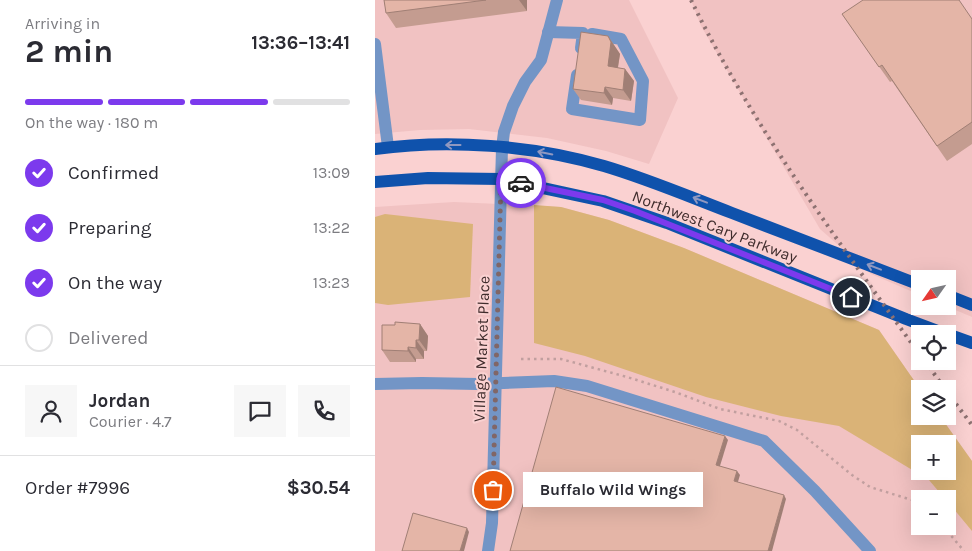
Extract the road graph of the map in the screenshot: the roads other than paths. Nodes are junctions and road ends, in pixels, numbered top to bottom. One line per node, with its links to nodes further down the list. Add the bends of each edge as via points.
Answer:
1 (557, 0): 2 (street, Village Market Place)
2 (548, 32): 3 (street); 6 (street, Village Market Place, via 541,60 513,106)
3 (583, 33): 3 (street, via 572,109 640,120 643,81 621,39)
4 (375, 44): 5 (street)
5 (389, 147): 6 (main road, Northwest Cary Parkway, one-way to 5, via 451,145); 7 (main road, Northwest Cary Parkway)
6 (502, 148): 8 (street, Village Market Place); 10 (main road, Northwest Cary Parkway, one-way to 6, via 644,179 603,166 529,150)
7 (375, 149)
8 (501, 179): 9 (main road, Northwest Cary Parkway, via 427,178); 13 (main road, Northwest Cary Parkway, via 603,200); 16 (street, Village Market Place)
9 (375, 182)
10 (911, 282)
11 (956, 299): 12 (main road)
12 (972, 305)
13 (922, 325)
14 (956, 337): 15 (main road, Northwest Cary Parkway)
15 (972, 343)
16 (496, 382): 17 (street); 18 (street, Village Market Place, via 492,523); 19 (street, via 554,380 587,386 764,441)
17 (375, 384)
18 (488, 551)
19 (870, 551)

